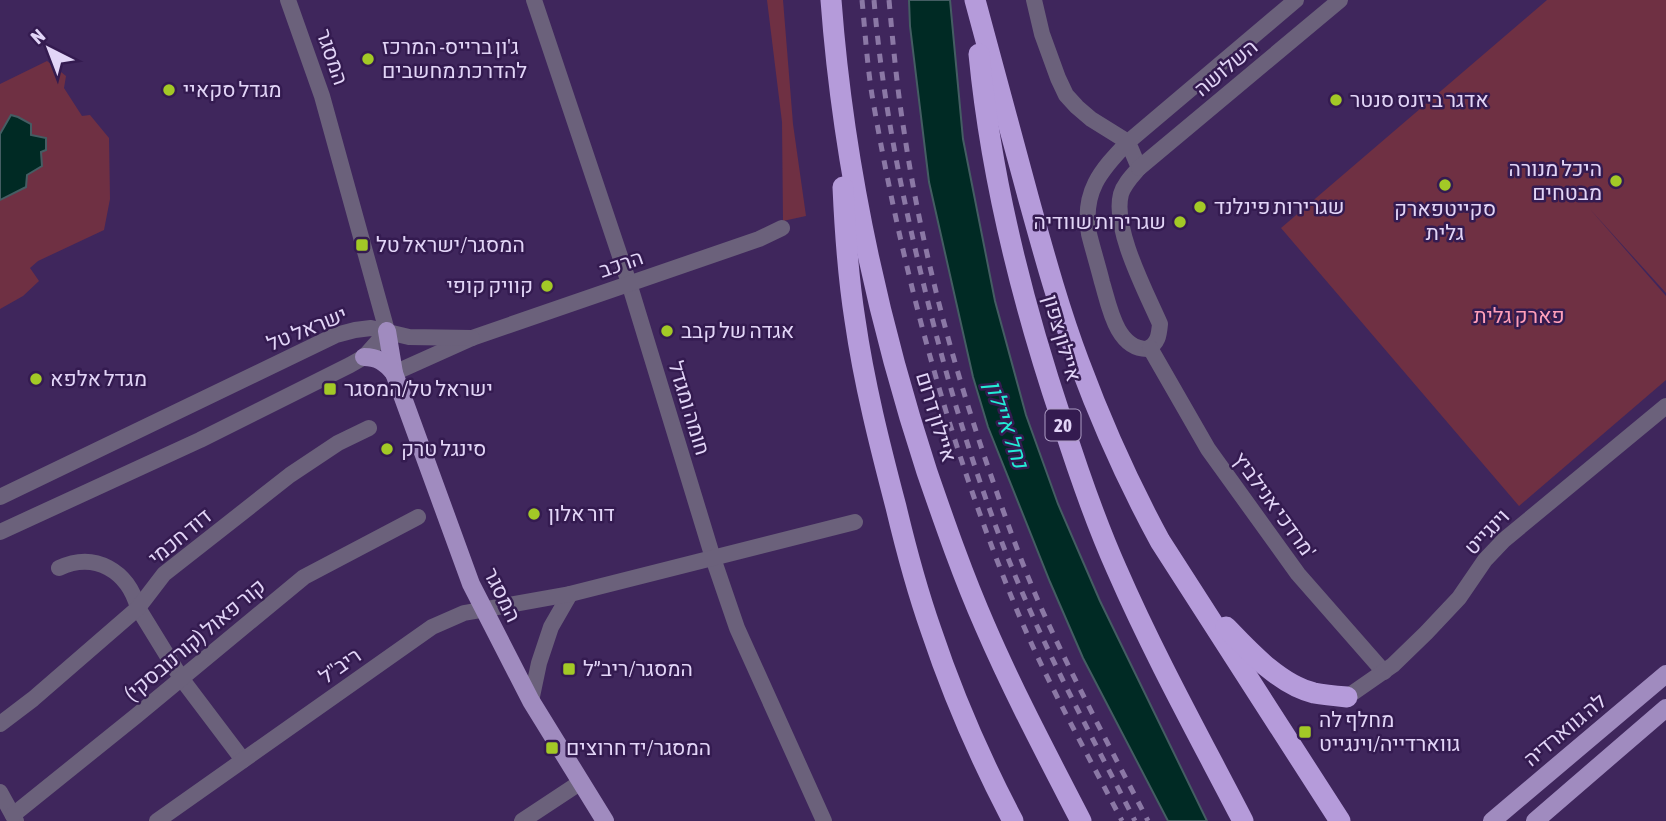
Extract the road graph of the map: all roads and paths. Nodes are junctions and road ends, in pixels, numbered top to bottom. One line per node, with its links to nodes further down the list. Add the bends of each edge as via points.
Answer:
1 (288, 0): 13 (street, המסגר, via 321,96)
2 (534, 0): 12 (street, חומה ומגדל)
3 (831, 0): 8 (highway, איילון דרום)
4 (975, 0): 26 (highway, via 1042,248 1078,361 1138,501); 47 (highway, איילון צפון / 20, via 983,93 1000,191 1027,306 1065,431 1116,568)
5 (1034, 0): 9 (street, via 1066,95 1091,119)
6 (1296, 0): 9 (street, השלושה)
7 (1340, 0): 10 (street, השלושה)
8 (834, 24): 45 (highway, via 847,252 866,382 930,628 963,716); 46 (highway, איילון דרום, via 842,109 861,220 914,430 984,624)
9 (1128, 142): 10 (street); 15 (street, via 1099,174 1087,222 1118,328 1135,347)
10 (1139, 167): 15 (street, via 1121,194 1119,211 1127,246 1160,324 1159,336)
11 (782, 228): 12 (street, הרכב)
12 (629, 283): 14 (street, הרכב); 24 (street, חומה ומגדל)
13 (387, 331): 14 (street, הרכב, via 409,337); 16 (street, ישראל טל); 17 (main road, המסגר); 20 (street, ישראל טל, via 371,328 336,335)
14 (472, 338): 17 (street, הרכב)
15 (1150, 348): 30 (street, מרדכי אנילביץ', via 1215,460 1298,574)
16 (364, 357): 17 (main road, via 382,361); 23 (street, ישראל טל, via 200,440)
17 (394, 373): 29 (main road, המסגר)
18 (1666, 406): 30 (street, וינגייט, via 1504,540 1450,608)
19 (369, 428): 28 (street, דוד חכמי, via 290,475 164,574)
20 (0, 497)
21 (418, 517): 32 (street, קור פאול (קורנובסקי), via 304,576)
22 (855, 522): 24 (street, ריב"ל)
23 (0, 532)
24 (712, 558): 27 (street, ריב"ל); 44 (street, חומה ומגדל, via 737,628)
25 (59, 568): 28 (street, via 71,562 107,565 117,572)
26 (1192, 592): 33 (highway, via 1254,657 1277,674 1312,693); 48 (highway)
27 (570, 594): 29 (street, ריב"ל); 34 (street, via 548,634)
28 (138, 608): 32 (street); 36 (street, דוד חכמי)
29 (483, 608): 34 (main road, המסגר); 37 (street, ריב"ל, via 432,626)
30 (1384, 672): 33 (street, וינגייט)
31 (1666, 674): 49 (main road, לה גווארדיה)
32 (181, 678): 37 (street); 40 (street, קור פאול (קורנובסקי))
33 (1347, 697)
34 (531, 701): 38 (main road, המסגר)
35 (1666, 708): 50 (main road)
36 (0, 724)
37 (243, 760): 41 (street, ריב"ל)
38 (581, 782): 42 (street); 43 (main road, המסגר)
39 (0, 792): 40 (street)
40 (15, 818)
41 (157, 821)
42 (522, 821)
43 (605, 821)
44 (824, 821)
45 (1013, 821)
46 (1082, 821)
47 (1243, 821)
48 (1340, 821)
49 (1492, 821)
50 (1535, 821)

